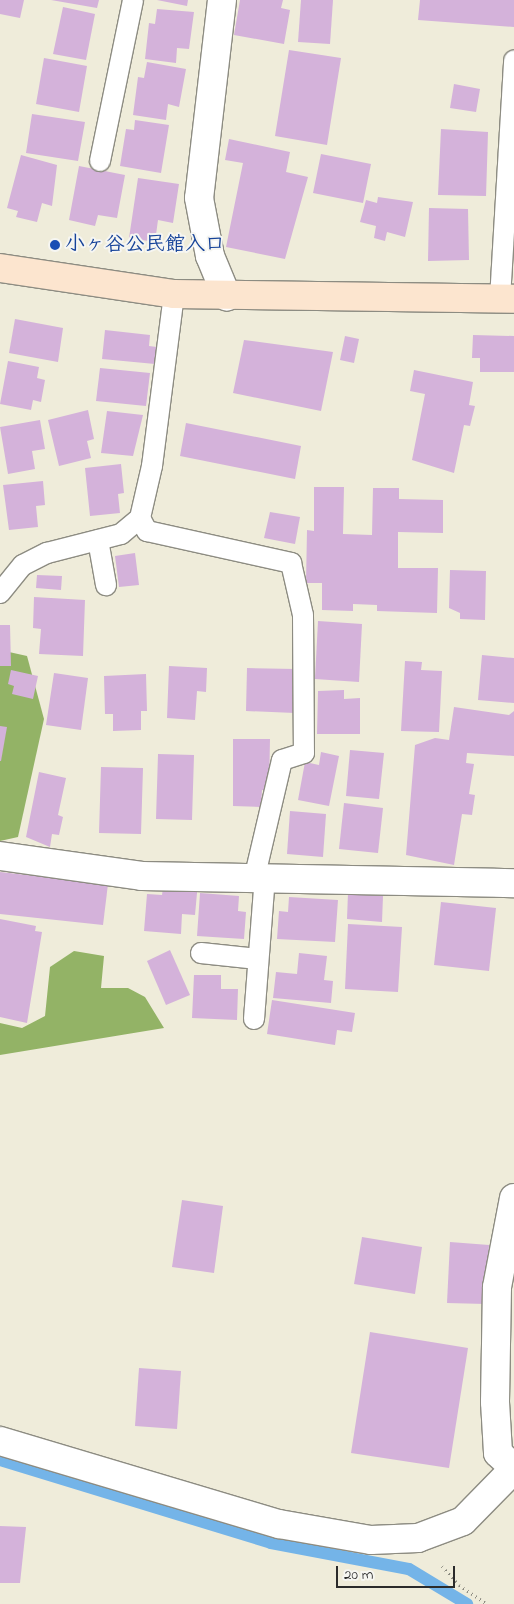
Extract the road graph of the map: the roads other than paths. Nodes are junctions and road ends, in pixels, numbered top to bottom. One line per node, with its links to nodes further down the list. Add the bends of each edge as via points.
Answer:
1 (133, 0): 4 (lane)
2 (222, 0): 7 (street, via 199,198 210,256)
3 (514, 60): 8 (lane)
4 (100, 161)
5 (0, 268): 6 (street)
6 (174, 294): 7 (street); 9 (lane, via 152,466)
7 (227, 297): 8 (street)
8 (507, 299)
9 (140, 518): 10 (lane, via 120,534); 14 (lane, via 147,531 290,563 303,615 304,753 282,760)
10 (98, 540): 11 (lane); 12 (lane, via 47,553 23,566)
11 (106, 585)
12 (0, 593)
13 (0, 856): 14 (street, via 142,876)
14 (260, 876): 15 (street); 17 (lane)
15 (514, 883)
16 (200, 953): 17 (lane)
17 (258, 959): 18 (lane)
18 (254, 1019)
19 (514, 1198): 21 (street, via 497,1287 495,1402 498,1453)
20 (0, 1441): 21 (street, via 279,1524 371,1540 427,1534 463,1521)
21 (514, 1469)

